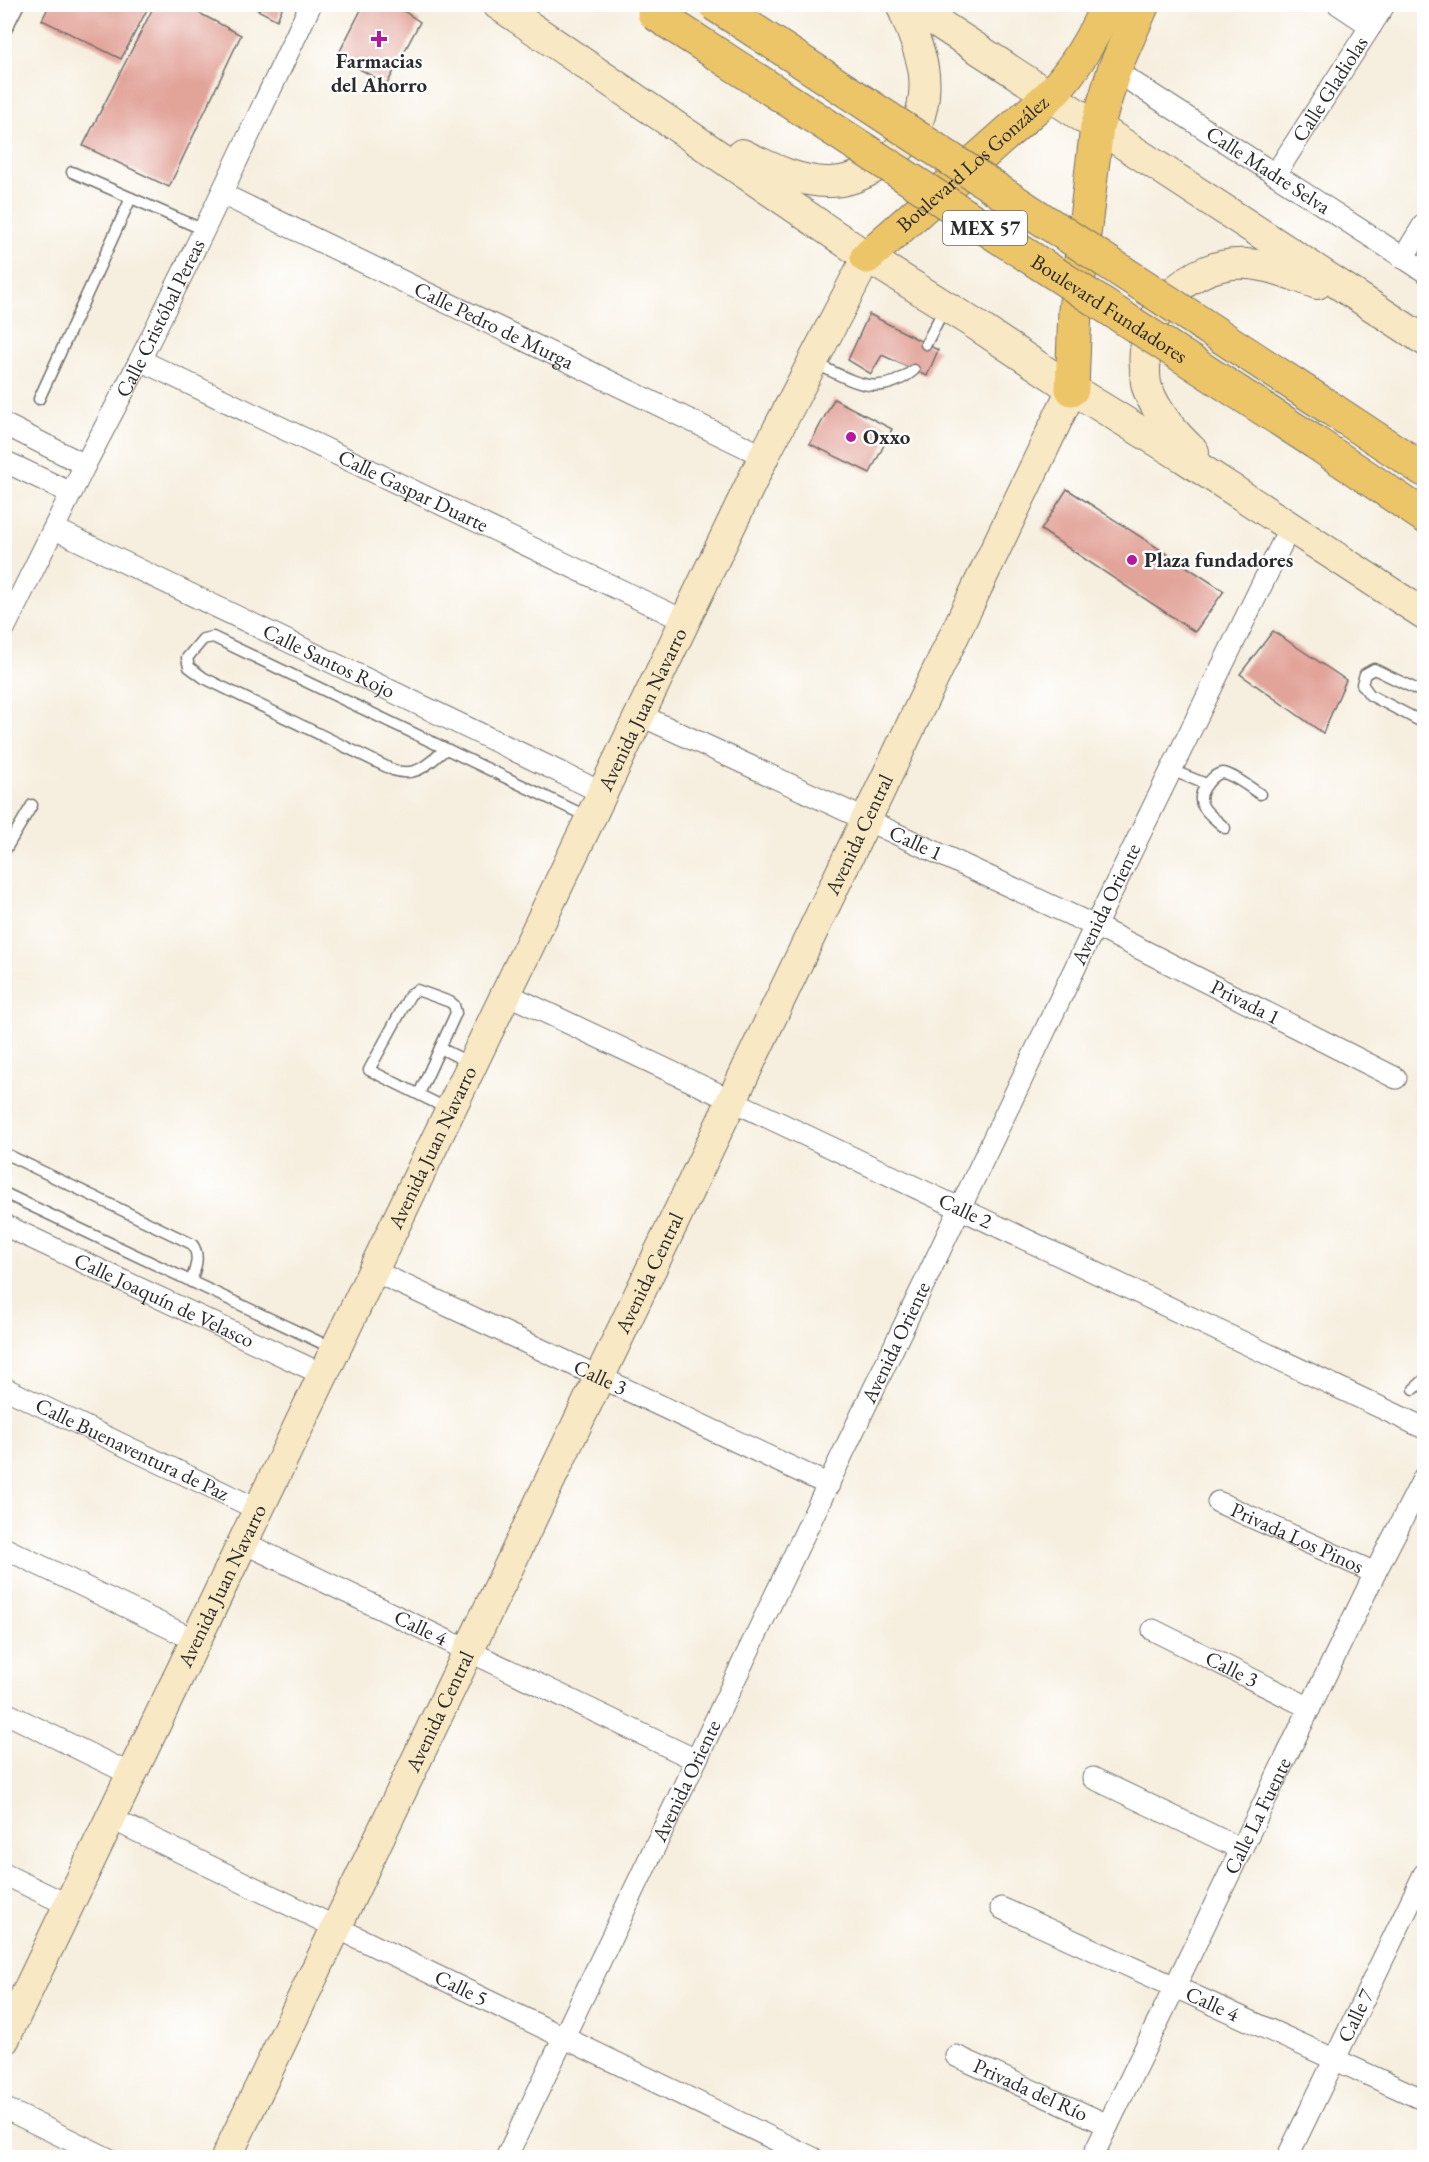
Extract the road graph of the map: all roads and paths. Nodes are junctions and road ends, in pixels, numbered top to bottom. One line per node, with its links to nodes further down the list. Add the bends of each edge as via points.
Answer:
1 (19, 4): 13 (lane)
2 (311, 4): 20 (street, Calle Cristóbal Pereas)
3 (497, 4): 16 (main road)
4 (714, 4): 40 (main road, Boulevard Fundadores / MEX 57, bridge)
5 (901, 4): 16 (main road, via 924,73 922,108 910,137 885,161 860,176 831,183 801,179)
6 (909, 4): 15 (main road)
7 (1108, 4): 15 (main road, Boulevard Los González, via 1074,68)
8 (1143, 4): 14 (main road)
9 (1338, 4): 12 (street)
10 (1385, 4): 12 (street, Calle Gladiolas)
11 (648, 9): 43 (main road, Boulevard Fundadores / MEX 57, bridge)
12 (1371, 26): 19 (street, Calle Gladiolas)
13 (4, 34)
14 (1114, 70): 17 (main road); 19 (street, Calle Madre Selva)
15 (1050, 95): 17 (main road); 24 (main road, Boulevard Los González)
16 (663, 117): 24 (main road)
17 (1097, 127): 27 (main road); 34 (main road, via 1075,310)
18 (72, 172): 21 (lane)
19 (1276, 173): 25 (street, Calle Madre Selva)
20 (222, 194): 23 (street, Calle Cristóbal Pereas); 37 (street, Calle Pedro de Murga)
21 (131, 198): 23 (lane); 35 (lane)
22 (1425, 225): 25 (street)
23 (204, 230): 31 (street, Calle Cristóbal Pereas)
24 (867, 257): 28 (main road); 32 (main road, Avenida Juan Navarro)
25 (1403, 258): 26 (street, Calle Madre Selva)
26 (1425, 271)
27 (1368, 303): 29 (main road); 42 (main road, via 1280,270 1246,264 1214,267 1187,281 1164,302 1149,328 1143,356 1147,388 1163,419)
28 (946, 306): 30 (lane); 34 (main road)
29 (1425, 340)
30 (926, 344)
31 (140, 360): 39 (street, Calle Cristóbal Pereas); 47 (street, Calle Gaspar Duarte)
32 (813, 362): 33 (lane, via 879,387); 37 (main road, Avenida Juan Navarro)
33 (914, 370)
34 (1072, 389): 42 (main road); 58 (main road, Avenida Central)
35 (39, 399)
36 (4, 424): 39 (street)
37 (764, 456): 47 (main road, Avenida Juan Navarro)
38 (4, 460): 41 (street)
39 (85, 465): 41 (street, Calle Cristóbal Pereas)
40 (1425, 470)
41 (71, 494): 45 (street, Calle Cristóbal Pereas)
42 (1245, 499): 44 (main road)
43 (1425, 516)
44 (1290, 527): 46 (main road); 53 (street, Avenida Oriente)
45 (55, 529): 48 (street, Calle Cristóbal Pereas); 57 (street, Calle Santos Rojo)
46 (1425, 614)
47 (685, 621): 50 (main road, Avenida Juan Navarro)
48 (4, 629)
49 (1425, 693): 51 (lane, via 1374,669 1365,674 1362,684 1370,695)
50 (640, 715): 57 (main road, Avenida Juan Navarro); 58 (street, Calle 1)
51 (1425, 723)
52 (446, 749): 52 (lane, via 213,637 203,639 187,658 189,667 204,678 393,770 413,773); 57 (lane)
53 (1171, 770): 54 (lane); 61 (street, Avenida Oriente)
54 (1206, 784): 55 (lane, via 1224,773); 59 (lane, via 1200,803)
55 (1260, 794)
56 (32, 805): 60 (lane)
57 (597, 805): 62 (main road, Avenida Juan Navarro)
58 (866, 820): 61 (street, Calle 1); 67 (main road, Avenida Central)
59 (1225, 828)
60 (4, 852)
61 (1095, 927): 65 (street, Privada 1); 71 (street, Avenida Oriente)
62 (507, 994): 64 (main road, Avenida Juan Navarro); 67 (street, Calle 2)
63 (440, 1048): 64 (lane); 66 (lane); 66 (lane, via 456,1008 421,990 413,991 369,1070)
64 (473, 1065): 68 (main road, Avenida Juan Navarro)
65 (1396, 1078)
66 (419, 1094): 68 (lane)
67 (731, 1102): 71 (street, Calle 2); 76 (main road, Avenida Central)
68 (451, 1110): 73 (main road, Avenida Juan Navarro)
69 (4, 1153): 74 (lane, via 192,1244 198,1258)
70 (4, 1193): 74 (lane)
71 (960, 1209): 80 (street, Calle 2); 82 (street, Avenida Oriente)
72 (4, 1225): 75 (street, Calle Joaquín de Velasco)
73 (374, 1271): 75 (main road, Avenida Juan Navarro); 76 (street, Calle 3)
74 (191, 1282): 75 (lane)
75 (330, 1363): 84 (main road, Avenida Juan Navarro)
76 (600, 1376): 82 (street, Calle 3); 90 (main road, Avenida Central)
77 (1425, 1380): 79 (lane)
78 (4, 1388): 84 (street, Calle Buenaventura de Paz)
79 (1414, 1389)
80 (1425, 1428)
81 (1425, 1476): 87 (street, Calle La Fuente)
82 (829, 1485): 93 (street, Avenida Oriente)
83 (1218, 1502): 87 (street, Privada Los Pinos)
84 (259, 1510): 85 (main road, Avenida Juan Navarro)
85 (244, 1543): 89 (main road, Avenida Juan Navarro); 90 (street, Calle 4)
86 (4, 1548): 89 (street)
87 (1375, 1573): 91 (street, Calle La Fuente)
88 (1153, 1630): 91 (street, Calle 3)
89 (197, 1641): 94 (main road, Avenida Juan Navarro)
90 (469, 1651): 93 (street, Calle 4); 102 (main road, Avenida Central)
91 (1310, 1708): 97 (street, Calle La Fuente)
92 (4, 1712): 94 (street)
93 (696, 1760): 105 (street, Avenida Oriente)
94 (132, 1775): 96 (main road, Avenida Juan Navarro)
95 (1093, 1778): 97 (street)
96 (112, 1819): 100 (main road, Avenida Juan Navarro); 102 (street, Calle 5)
97 (1241, 1849): 103 (street, Calle La Fuente)
98 (4, 1874): 100 (street)
99 (1425, 1874): 107 (street, Calle 7)
100 (70, 1905): 104 (main road, Avenida Juan Navarro)
101 (1001, 1908): 103 (street, Calle 4)
102 (336, 1928): 105 (street, Calle 5); 112 (main road, Avenida Central)
103 (1175, 1985): 107 (street, Calle 4); 110 (street, Calle La Fuente)
104 (5, 2036)
105 (562, 2037): 113 (street, Avenida Oriente); 114 (street, Calle 5)
106 (956, 2056): 110 (street, Privada del Río)
107 (1335, 2058): 108 (street, Calle 4); 116 (street, Calle 7)
108 (1425, 2100)
109 (4, 2108): 111 (street)
110 (1108, 2125): 115 (street, Calle La Fuente)
111 (107, 2157)
112 (226, 2157)
113 (506, 2157)
114 (813, 2157)
115 (1092, 2157)
116 (1287, 2157)

